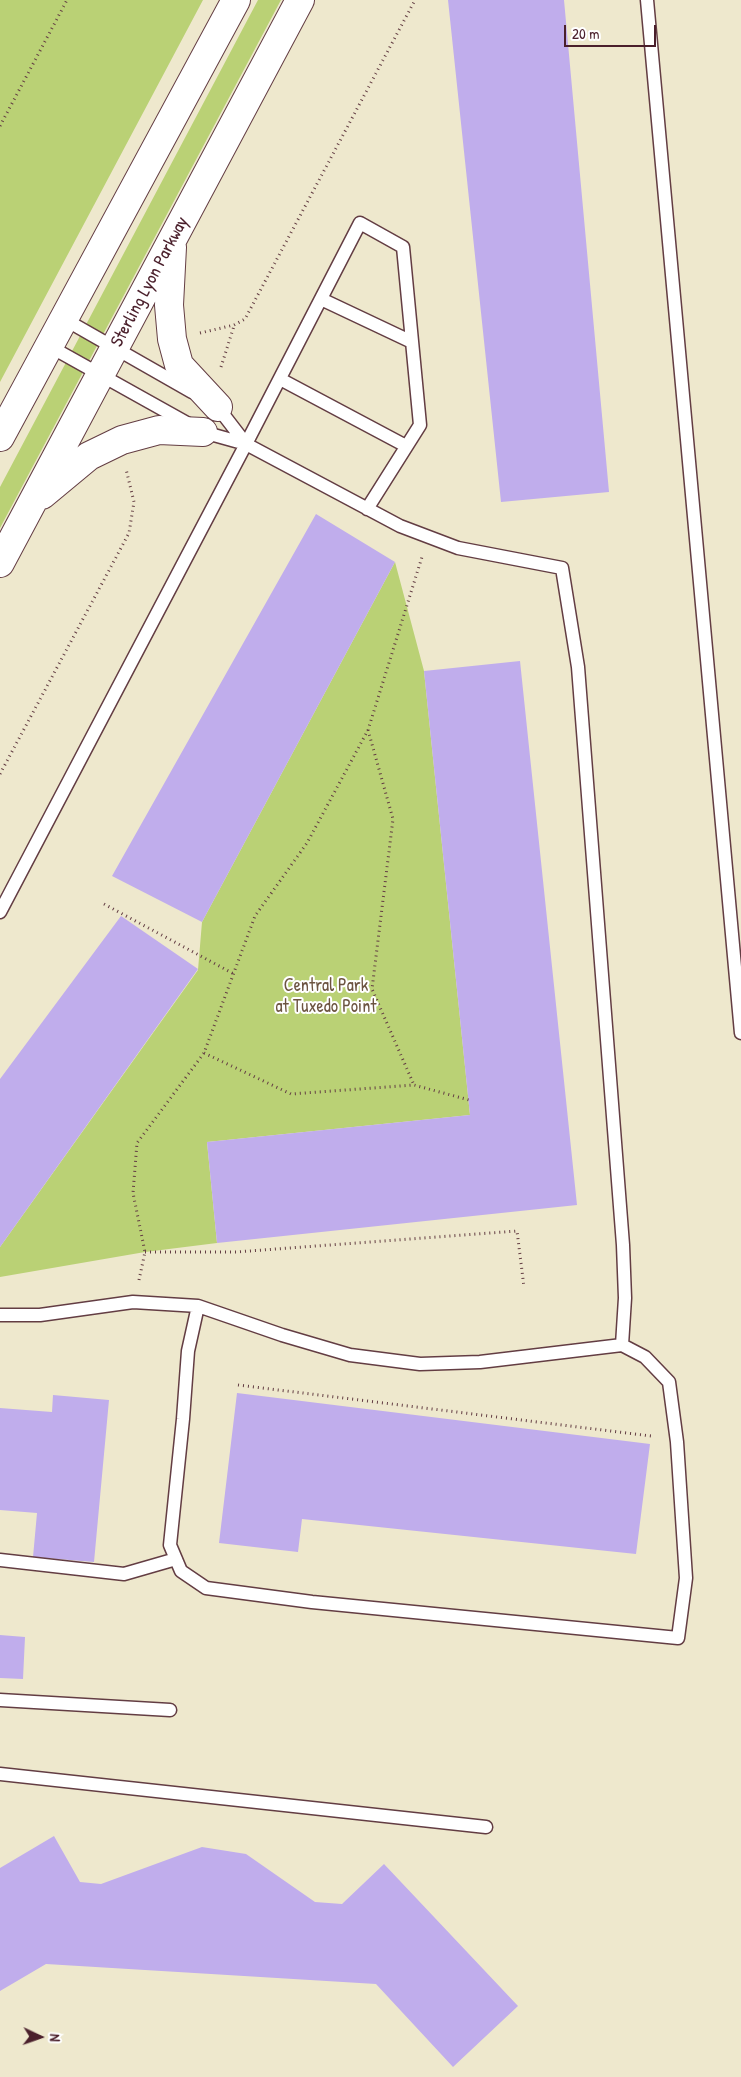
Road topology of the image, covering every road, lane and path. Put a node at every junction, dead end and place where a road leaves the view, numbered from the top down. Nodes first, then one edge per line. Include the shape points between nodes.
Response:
1 (67, 0) edge
2 (236, 0) edge
3 (300, 0) edge
4 (647, 0) edge
5 (0, 126) edge
6 (172, 240) junction
7 (321, 299) junction
8 (64, 319) junction
9 (234, 325) dead end
10 (412, 342) junction
11 (49, 346) junction
12 (114, 348) junction
13 (100, 375) junction
14 (280, 380) junction
15 (215, 403) junction
16 (204, 432) junction
17 (0, 437) edge
18 (246, 444) junction
19 (406, 446) junction
20 (31, 504) junction
21 (367, 509) junction
22 (428, 537) junction
23 (0, 564) edge
24 (368, 730) junction
25 (104, 904) dead end
26 (0, 912) edge
27 (234, 974) junction
28 (741, 1033) edge
29 (204, 1053) junction
30 (414, 1085) junction
31 (469, 1100) dead end
32 (145, 1252) junction
33 (524, 1287) dead end
34 (133, 1302) junction
35 (198, 1306) junction
36 (0, 1315) edge
37 (622, 1345) junction
38 (238, 1385) dead end
39 (651, 1436) dead end
40 (176, 1559) junction
41 (0, 1560) edge
42 (0, 1700) edge
43 (170, 1710) dead end
44 (0, 1774) edge
45 (486, 1827) dead end

1 - 5 path
2 - 8 main road
3 - 6 main road, Sterling Lyon Parkway
4 - 28 lane
6 - 12 main road, Sterling Lyon Parkway
6 - 15 main road via 169,305 172,339 179,365
7 - 10 lane
7 - 10 lane via 360,223 402,247
7 - 14 lane
8 - 11 main road
8 - 12 lane
9 - 15 path
10 - 19 lane via 420,425
11 - 13 lane
11 - 17 main road
12 - 13 main road, Sterling Lyon Parkway
12 - 15 lane
13 - 16 lane
13 - 20 main road, Sterling Lyon Parkway
14 - 18 lane
14 - 19 lane
15 - 18 lane
16 - 18 lane
16 - 20 main road via 159,430 122,440 89,456
18 - 21 lane
18 - 26 lane
19 - 21 lane
20 - 23 main road, Sterling Lyon Parkway
21 - 22 lane
22 - 24 path
22 - 37 lane via 458,548 562,568 578,667 622,1235 625,1298
24 - 27 path via 307,843 255,916
24 - 30 path via 392,819 372,989
25 - 27 path
27 - 29 path
29 - 30 path via 291,1094
29 - 32 path via 138,1143 133,1193
30 - 31 path
32 - 33 path via 236,1252 517,1231
32 - 34 path
34 - 35 lane
34 - 36 lane via 40,1315
35 - 37 lane via 350,1355 420,1364 480,1362
35 - 40 lane via 188,1351 170,1545
37 - 40 lane via 645,1357 669,1382 686,1578 678,1638 312,1602 206,1588 181,1571
38 - 39 path
40 - 41 lane via 124,1574
42 - 43 lane
44 - 45 lane

